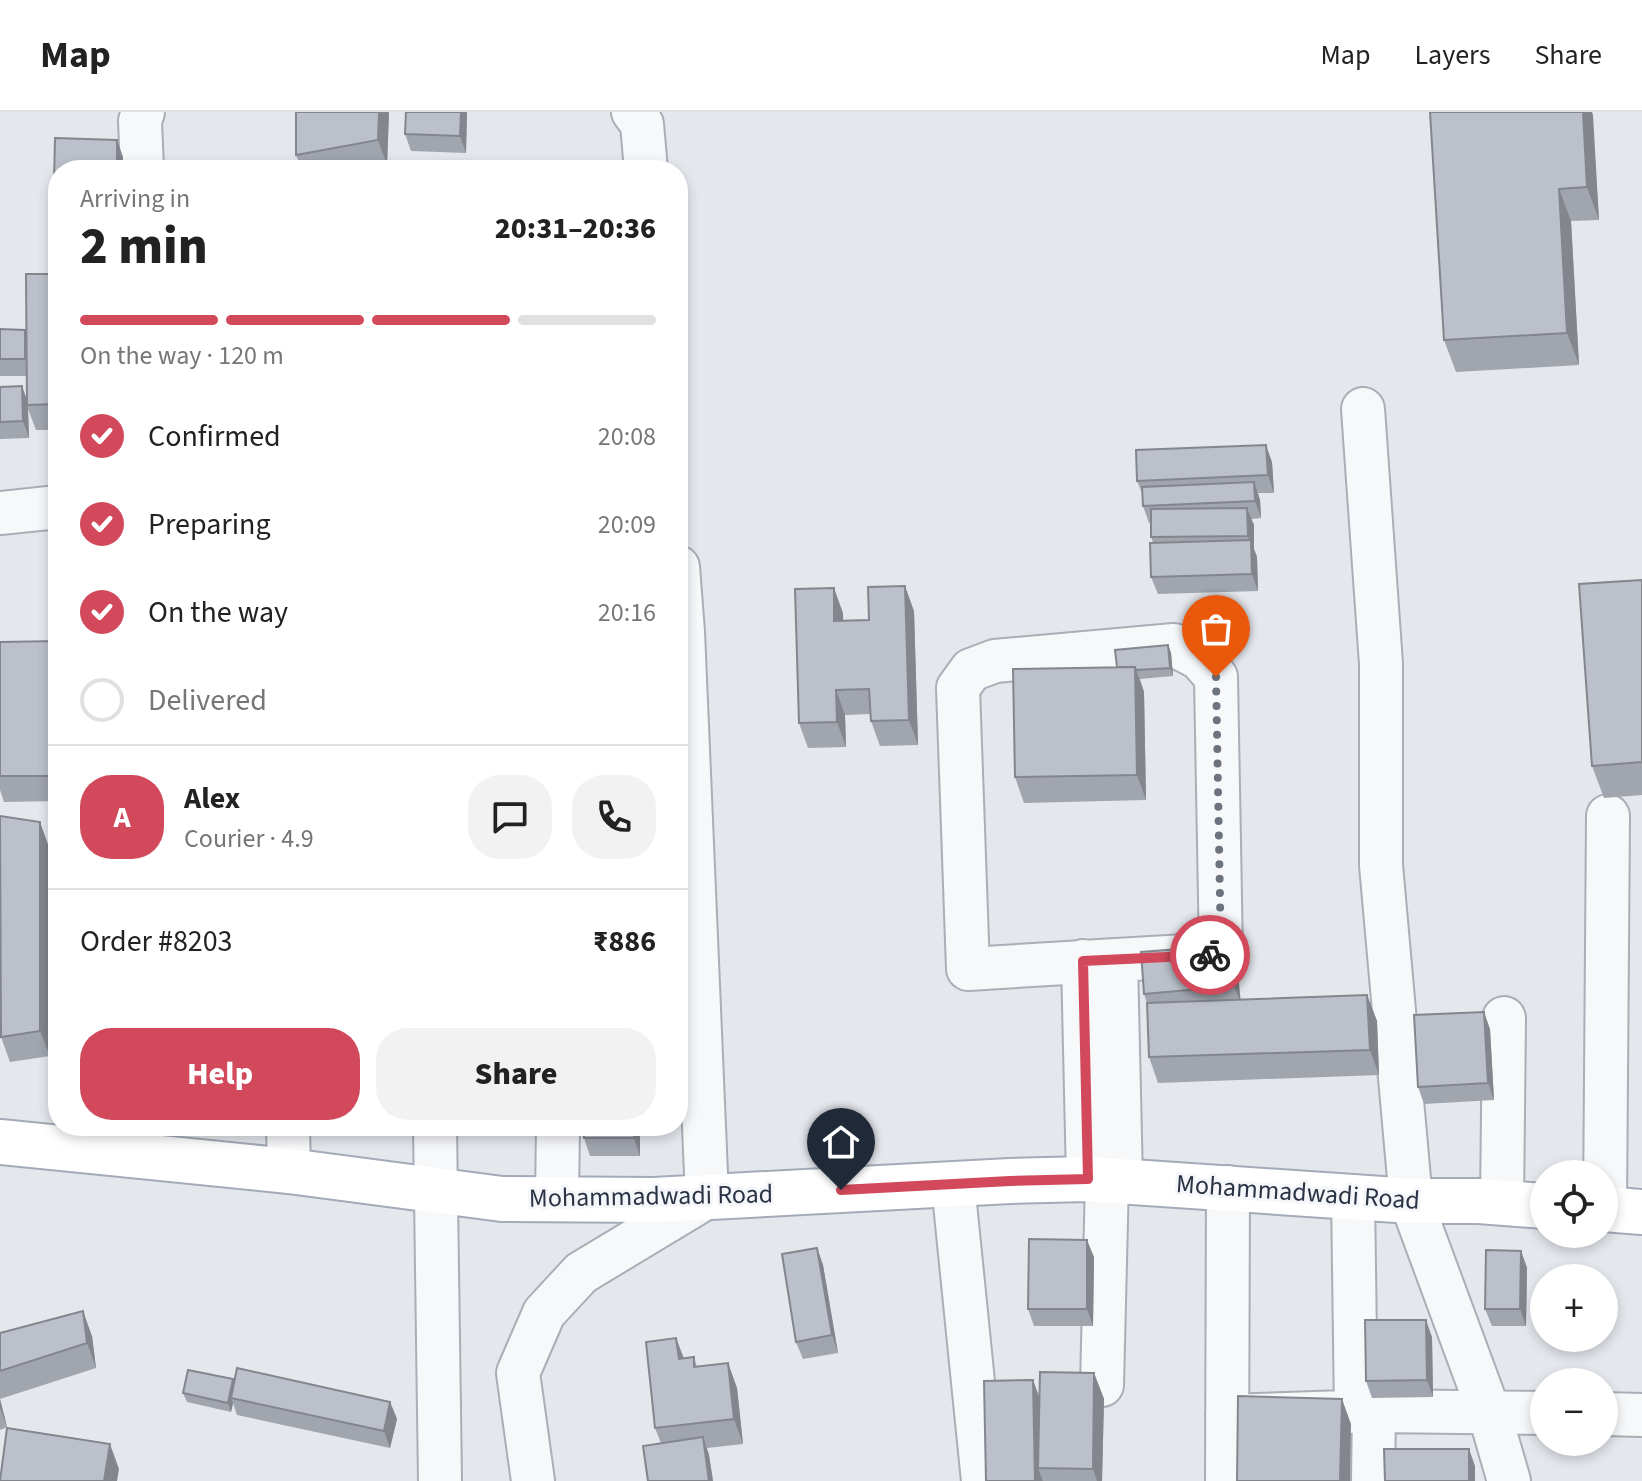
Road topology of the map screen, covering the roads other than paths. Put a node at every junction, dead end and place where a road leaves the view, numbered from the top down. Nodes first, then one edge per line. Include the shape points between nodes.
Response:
1 (143, 112) edge
2 (633, 112) edge
3 (142, 160) edge
4 (645, 160) edge
5 (1363, 409) dead end
6 (48, 508) edge
7 (0, 513) edge
8 (688, 750) edge
9 (1608, 816) dead end
10 (1100, 960) junction
11 (1504, 1018) dead end
12 (288, 1136) edge
13 (435, 1136) edge
14 (558, 1136) edge
15 (107, 1140) edge
16 (0, 1142) edge
17 (1616, 1160) edge
18 (289, 1171) junction
19 (1105, 1180) junction
20 (953, 1184) junction
21 (1228, 1187) junction
22 (435, 1190) junction
23 (1353, 1196) junction
24 (707, 1197) junction
25 (557, 1199) junction
26 (1411, 1201) junction
27 (1523, 1204) edge
28 (1102, 1385) dead end
29 (1365, 1411) junction
30 (1489, 1412) junction
31 (1530, 1413) edge
32 (1618, 1414) edge
33 (1642, 1415) edge
34 (1227, 1416) junction
35 (440, 1481) edge
36 (533, 1481) edge
37 (983, 1481) edge
38 (1227, 1481) edge
39 (1373, 1481) edge
40 (1509, 1481) edge

1 - 3 street
2 - 4 street via 642,124
5 - 26 street via 1381,664 1381,865
6 - 7 street
8 - 24 street
9 - 17 street
10 - 10 street via 1221,954 1216,677 1199,658 1174,645 995,661 971,670 958,688 968,969
10 - 19 street
11 - 27 street
12 - 18 street
13 - 22 street
14 - 25 street
15 - 16 main road, Mohammadwadi Road
15 - 18 main road, Mohammadwadi Road
18 - 22 main road, Mohammadwadi Road
19 - 20 main road, Mohammadwadi Road
19 - 21 main road, Mohammadwadi Road
19 - 28 street
20 - 24 main road, Mohammadwadi Road
20 - 37 street
21 - 23 main road, Mohammadwadi Road
21 - 34 street
22 - 25 main road, Mohammadwadi Road via 502,1199
22 - 35 street
23 - 26 main road, Mohammadwadi Road
23 - 29 street
24 - 25 main road, Mohammadwadi Road
24 - 36 street via 581,1273 544,1313 518,1373
26 - 27 main road, Mohammadwadi Road
26 - 30 street
29 - 30 street
29 - 34 street
29 - 39 street
30 - 31 street
30 - 40 street
32 - 33 street
34 - 38 street

